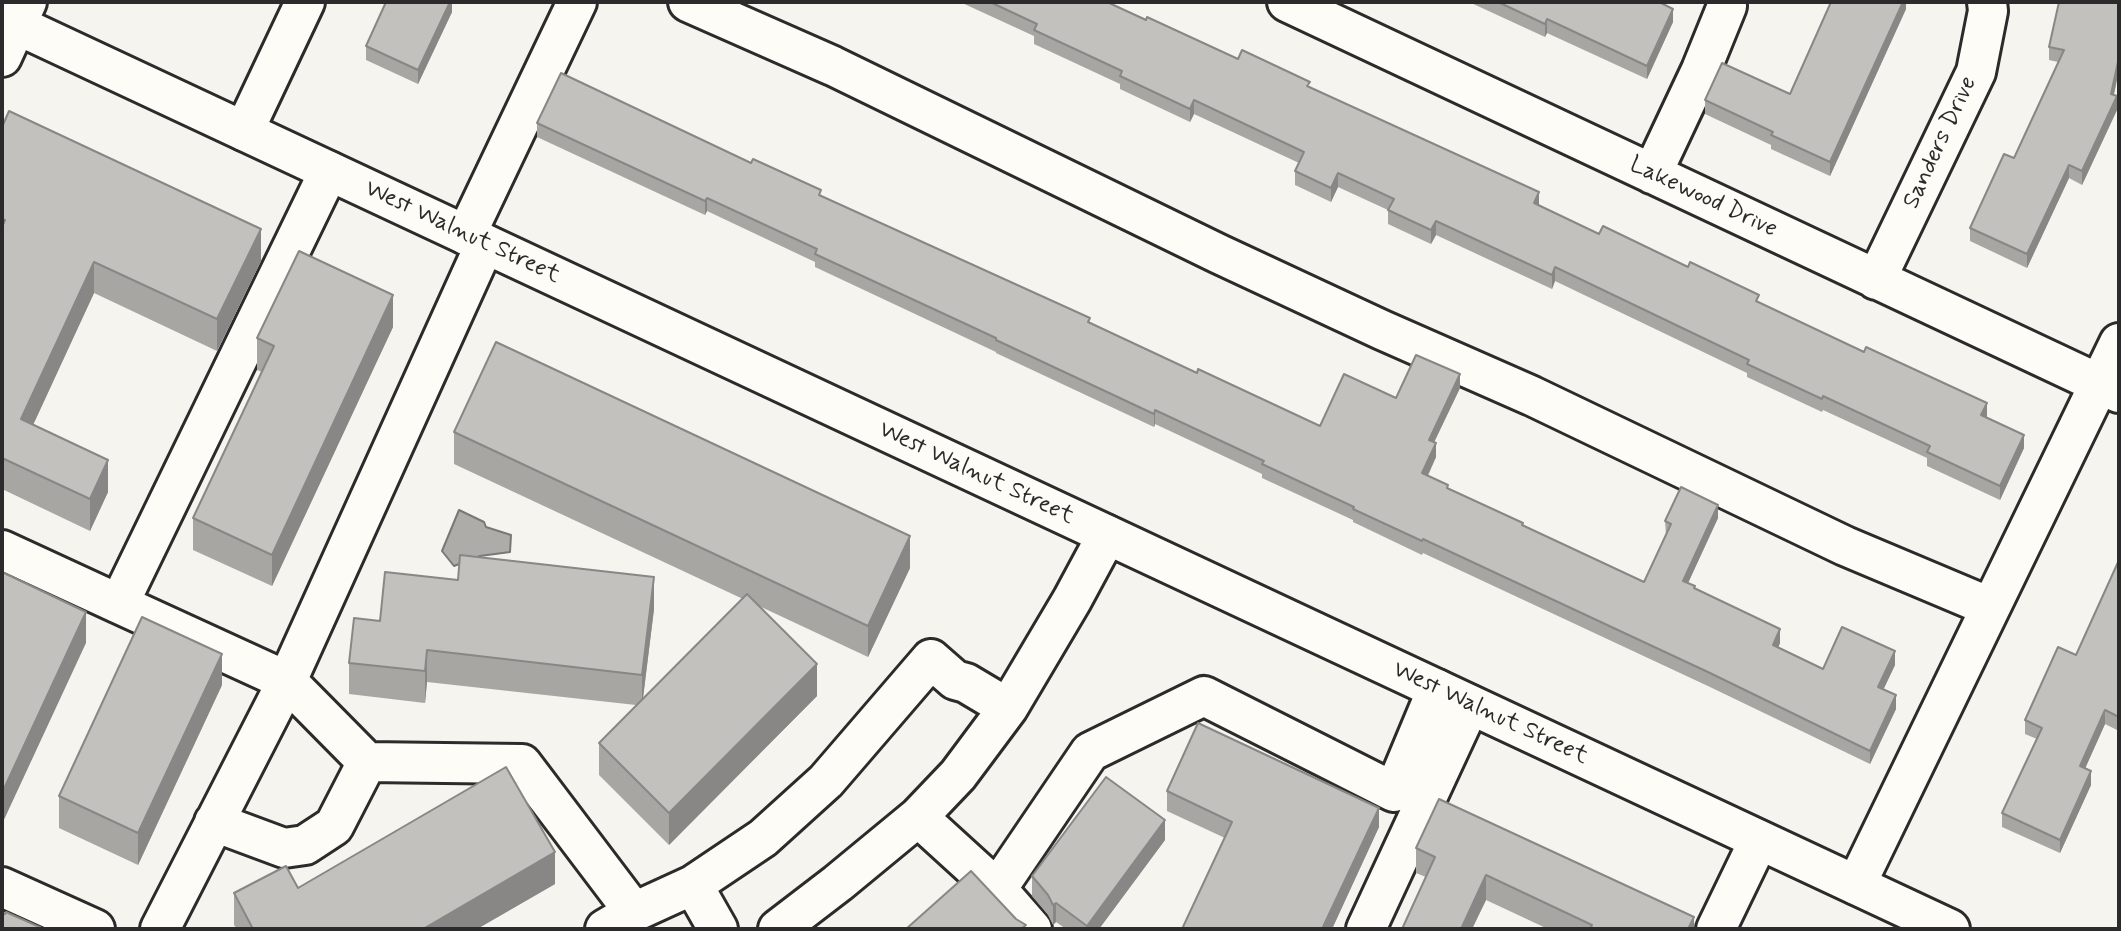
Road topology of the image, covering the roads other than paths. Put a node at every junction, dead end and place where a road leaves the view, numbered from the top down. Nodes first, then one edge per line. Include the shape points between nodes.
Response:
1 (305, 2) edge
2 (578, 2) edge
3 (688, 2) edge
4 (1287, 2) edge
5 (1727, 2) edge
6 (1987, 2) edge
7 (12, 25) edge
8 (244, 131) junction
9 (330, 171) junction
10 (1652, 174) junction
11 (476, 240) junction
12 (1876, 279) junction
13 (2119, 343) edge
14 (2110, 388) edge
15 (1107, 535) junction
16 (2, 550) edge
17 (119, 604) junction
18 (1990, 607) junction
19 (287, 681) junction
20 (1454, 697) junction
21 (1008, 708) junction
22 (367, 762) junction
23 (918, 817) junction
24 (214, 822) junction
25 (1759, 840) junction
26 (693, 885) junction
27 (1856, 885) junction
28 (2, 887) edge
29 (997, 889) junction
30 (620, 921) edge
31 (95, 929) edge
32 (160, 929) edge
33 (718, 929) edge
34 (778, 929) edge
35 (1032, 929) edge
36 (1366, 929) edge
37 (1716, 929) edge
38 (1950, 929) edge

1 - 8 main road
2 - 11 main road
3 - 18 main road via 833,66 1219,254 1532,396 1845,546
4 - 10 main road, Lakewood Drive
5 - 10 main road
6 - 12 main road, Sanders Drive via 1976,72
7 - 8 main road, West Walnut Street
8 - 9 main road, West Walnut Street
9 - 11 main road, West Walnut Street
9 - 17 main road
10 - 12 main road, Lakewood Drive
11 - 15 main road, West Walnut Street
11 - 19 main road
12 - 14 main road, Lakewood Drive
13 - 14 main road
14 - 18 main road
15 - 20 main road, West Walnut Street
15 - 21 main road
16 - 17 main road
17 - 19 main road
18 - 27 main road
19 - 22 main road
19 - 24 main road
20 - 25 main road, West Walnut Street
20 - 29 main road via 1394,792 1204,696 1090,752
20 - 36 main road
21 - 23 main road via 958,775
21 - 26 main road via 955,680 931,659 826,780 763,838
22 - 24 main road via 334,826 305,845 284,848
22 - 30 main road via 522,764
23 - 29 main road
23 - 34 main road
24 - 32 main road
25 - 27 main road, West Walnut Street
25 - 37 main road
26 - 30 main road
26 - 33 main road
27 - 38 main road, West Walnut Street
28 - 31 main road
29 - 35 main road

